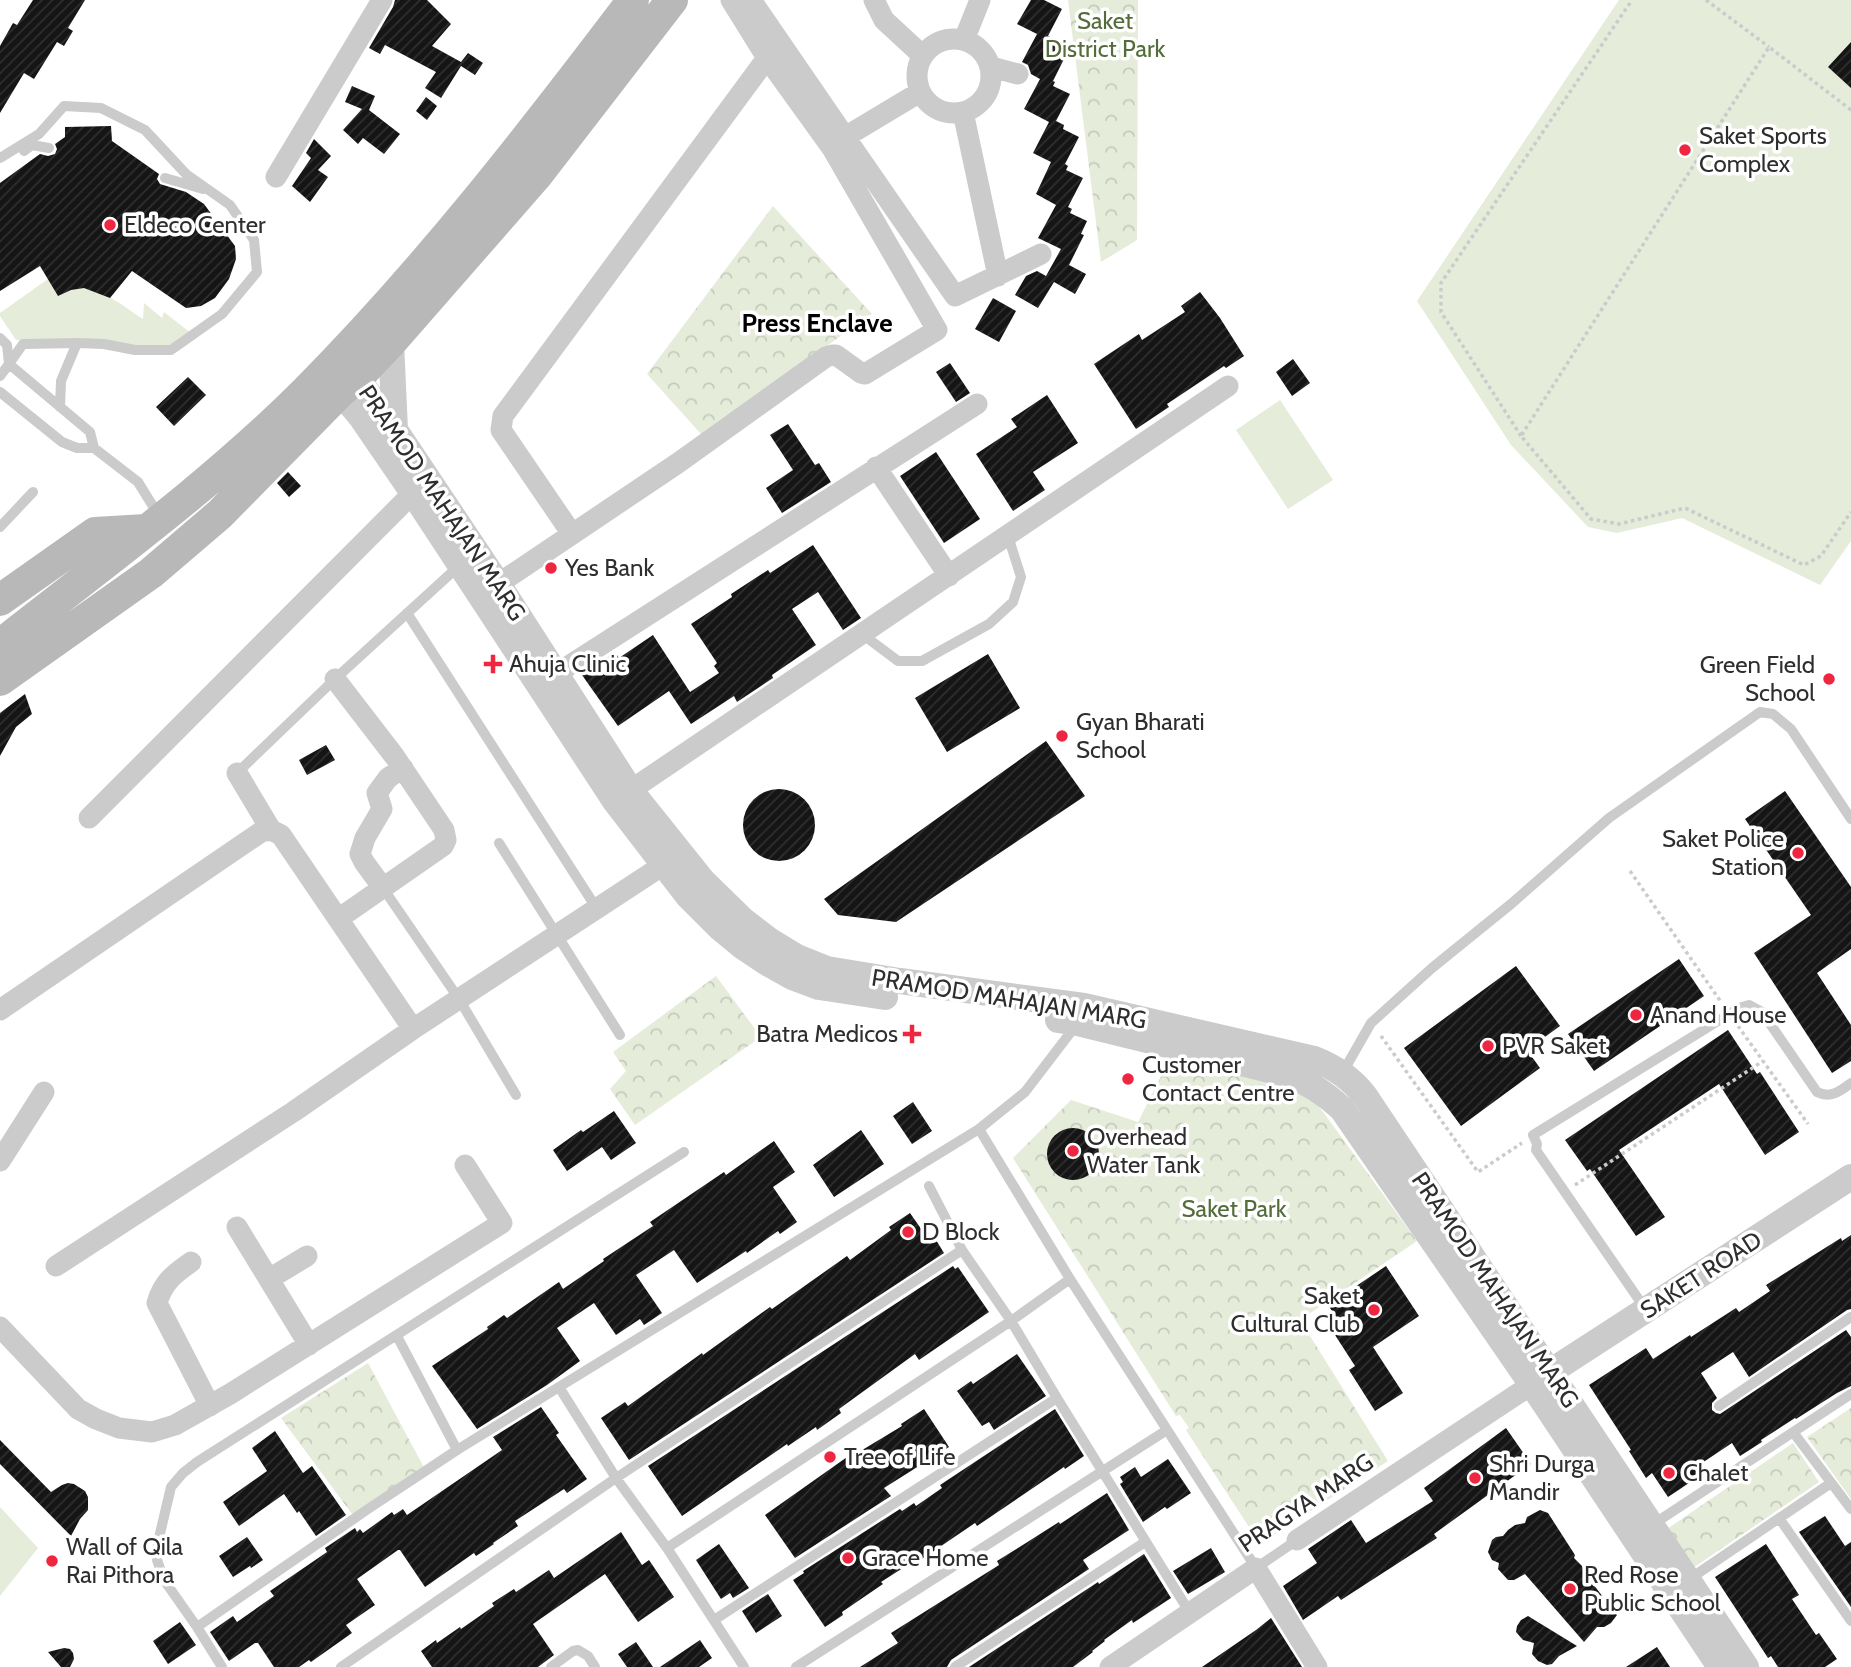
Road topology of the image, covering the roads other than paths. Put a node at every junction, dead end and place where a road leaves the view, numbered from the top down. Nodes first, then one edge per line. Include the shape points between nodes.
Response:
1 (382, 0) edge
2 (633, 0) edge
3 (672, 0) edge
4 (731, 0) edge
5 (751, 0) edge
6 (874, 0) edge
7 (980, 0) edge
8 (964, 40) junction
9 (923, 56) junction
10 (767, 58) junction
11 (991, 67) junction
12 (1018, 74) dead end
13 (920, 92) junction
14 (963, 112) junction
15 (845, 137) junction
16 (49, 148) dead end
17 (0, 161) edge
18 (276, 177) dead end
19 (165, 178) dead end
20 (210, 191) junction
21 (1041, 254) dead end
22 (998, 276) junction
23 (0, 338) edge
24 (391, 342) junction
25 (77, 343) junction
26 (9, 364) junction
27 (339, 375) junction
28 (0, 376) edge
29 (1228, 386) dead end
30 (0, 392) edge
31 (977, 404) dead end
32 (60, 407) junction
33 (395, 430) junction
34 (93, 448) junction
35 (876, 467) junction
36 (33, 492) dead end
37 (413, 493) junction
38 (154, 524) junction
39 (0, 527) edge
40 (572, 534) junction
41 (1008, 536) junction
42 (460, 565) junction
43 (949, 576) junction
44 (498, 584) junction
45 (0, 600) edge
46 (407, 613) junction
47 (862, 634) junction
48 (0, 645) edge
49 (556, 674) junction
50 (335, 679) junction
51 (0, 680) edge
52 (403, 768) junction
53 (237, 773) joint
54 (623, 796) junction
55 (89, 818) dead end
56 (1851, 819) edge
57 (271, 830) junction
58 (499, 843) dead end
59 (673, 859) junction
60 (383, 888) junction
61 (597, 909) junction
62 (338, 919) junction
63 (557, 936) junction
64 (459, 999) junction
65 (0, 1010) edge
66 (1081, 1014) junction
67 (413, 1029) junction
68 (620, 1035) dead end
69 (1342, 1073) junction
70 (1851, 1083) edge
71 (44, 1092) dead end
72 (516, 1095) dead end
73 (979, 1129) junction
74 (684, 1153) dead end
75 (0, 1161) edge
76 (465, 1164) dead end
77 (1851, 1177) edge
78 (929, 1186) dead end
79 (237, 1227) dead end
80 (962, 1250) junction
81 (307, 1256) dead end
82 (191, 1262) dead end
83 (57, 1266) dead end
84 (269, 1279) junction
85 (1070, 1279) junction
86 (1646, 1310) junction
87 (1851, 1317) edge
88 (1011, 1321) junction
89 (0, 1327) edge
90 (397, 1336) junction
91 (309, 1345) junction
92 (1541, 1378) junction
93 (559, 1387) junction
94 (1851, 1394) edge
95 (1056, 1398) junction
96 (210, 1406) junction
97 (1719, 1406) dead end
98 (1167, 1430) junction
99 (1793, 1432) junction
100 (457, 1450) junction
101 (1102, 1471) junction
102 (616, 1478) junction
103 (1831, 1483) junction
104 (1851, 1509) edge
105 (1779, 1518) junction
106 (1642, 1531) junction
107 (1297, 1540) joint
108 (1145, 1542) junction
109 (667, 1548) junction
110 (1256, 1568) junction
111 (1688, 1580) junction
112 (1190, 1613) junction
113 (714, 1620) junction
114 (1851, 1621) edge
115 (197, 1627) junction
116 (222, 1667) edge
117 (341, 1667) edge
118 (551, 1667) edge
119 (595, 1667) edge
120 (744, 1667) edge
121 (796, 1667) edge
122 (954, 1667) edge
123 (1110, 1667) edge
124 (1317, 1667) edge
125 (1720, 1667) edge
126 (1746, 1667) edge

1 - 18 street
2 - 27 main road
3 - 24 main road via 537,175
4 - 10 street
5 - 15 street
6 - 9 street via 884,20
7 - 8 street
8 - 9 street via 942,41
8 - 11 street via 977,46
9 - 13 street via 918,67
10 - 40 street via 503,416 502,430
10 - 40 street via 832,148 937,330 865,374 836,355 826,357
11 - 12 street
11 - 14 street via 989,91 982,102
13 - 14 street via 937,109
13 - 15 street
14 - 22 street
15 - 22 street via 955,296
16 - 17 lane via 32,145
17 - 20 lane via 39,134 64,106 101,108 145,130 186,174
19 - 20 lane
20 - 25 lane via 230,205 254,240 257,272 222,314 171,350 135,351
21 - 22 street
23 - 26 lane via 7,345
24 - 27 main road
24 - 33 street
25 - 26 lane via 23,344
25 - 32 lane via 61,381
26 - 28 lane
26 - 32 lane
27 - 33 street, PRAMOD MAHAJAN MARG
27 - 37 street, PRAMOD MAHAJAN MARG via 361,417
27 - 38 main road via 305,392
27 - 51 main road via 220,514 151,573
29 - 41 street
30 - 34 lane via 62,442
31 - 35 street
32 - 34 lane via 90,432
33 - 44 street, PRAMOD MAHAJAN MARG
34 - 38 lane via 138,482
35 - 43 street
35 - 49 street
36 - 39 lane
37 - 42 street, PRAMOD MAHAJAN MARG
37 - 55 street
38 - 45 main road via 95,533
38 - 48 main road
40 - 44 street
41 - 43 street
41 - 47 lane via 1021,577 1013,602 989,624 922,661 898,662
42 - 46 lane
42 - 54 street, PRAMOD MAHAJAN MARG
43 - 47 street
44 - 49 street, PRAMOD MAHAJAN MARG
46 - 50 lane
46 - 61 lane
47 - 54 street
49 - 54 street, PRAMOD MAHAJAN MARG
50 - 52 street
50 - 53 lane
52 - 60 street via 377,793 382,809 360,854
52 - 60 street via 446,840
53 - 57 street
54 - 59 street, PRAMOD MAHAJAN MARG via 650,849
56 - 69 lane via 1791,729 1773,714 1759,712 1609,818 1432,968 1371,1023
57 - 62 street via 281,835
57 - 65 street via 250,839
58 - 63 lane
59 - 61 street
59 - 66 street, PRAMOD MAHAJAN MARG via 720,928 775,968 819,987
60 - 62 street
60 - 64 lane
61 - 63 street
62 - 67 street
63 - 64 street
63 - 68 lane
64 - 67 street
64 - 72 lane
66 - 69 street, PRAMOD MAHAJAN MARG via 1304,1056
66 - 73 lane via 1024,1092
66 - 92 street, PRAMOD MAHAJAN MARG via 1286,1074 1330,1098
67 - 83 street
69 - 92 street, PRAMOD MAHAJAN MARG via 1365,1096
70 - 86 lane via 1834,1095 1817,1092 1762,1012 1749,1005 1533,1135 1536,1150
71 - 75 street
73 - 85 lane
73 - 93 lane
74 - 90 lane
76 - 91 street via 502,1223
77 - 86 street, SAKET ROAD
78 - 80 lane
79 - 84 street
80 - 88 lane
80 - 102 lane
81 - 84 street
82 - 96 street via 172,1275 157,1303
84 - 91 street
85 - 88 lane
85 - 98 lane
86 - 92 street, SAKET ROAD
87 - 97 lane
88 - 95 lane
88 - 109 lane
89 - 96 street via 78,1409 119,1428 152,1432
90 - 100 lane
90 - 115 lane via 197,1462 171,1487 157,1560 164,1580
91 - 96 street
92 - 106 street, PRAMOD MAHAJAN MARG
92 - 107 street, PRAGYA MARG
93 - 100 lane
93 - 102 lane
94 - 99 lane
95 - 101 lane
95 - 113 lane
98 - 101 lane
98 - 110 lane
99 - 103 lane
99 - 106 lane
100 - 115 lane
101 - 108 lane
101 - 121 lane
102 - 109 lane
102 - 117 lane
103 - 104 lane
103 - 105 lane
105 - 111 lane
105 - 114 lane
106 - 111 street, PRAMOD MAHAJAN MARG
106 - 125 street, PRAMOD MAHAJAN MARG
107 - 110 lane, PRAGYA MARG
108 - 112 lane
108 - 122 lane
109 - 113 lane
110 - 112 street, PRAGYA MARG
110 - 124 street
111 - 126 street, PRAMOD MAHAJAN MARG
112 - 123 street, PRAGYA MARG
113 - 120 lane
115 - 116 lane
118 - 119 lane via 578,1650

